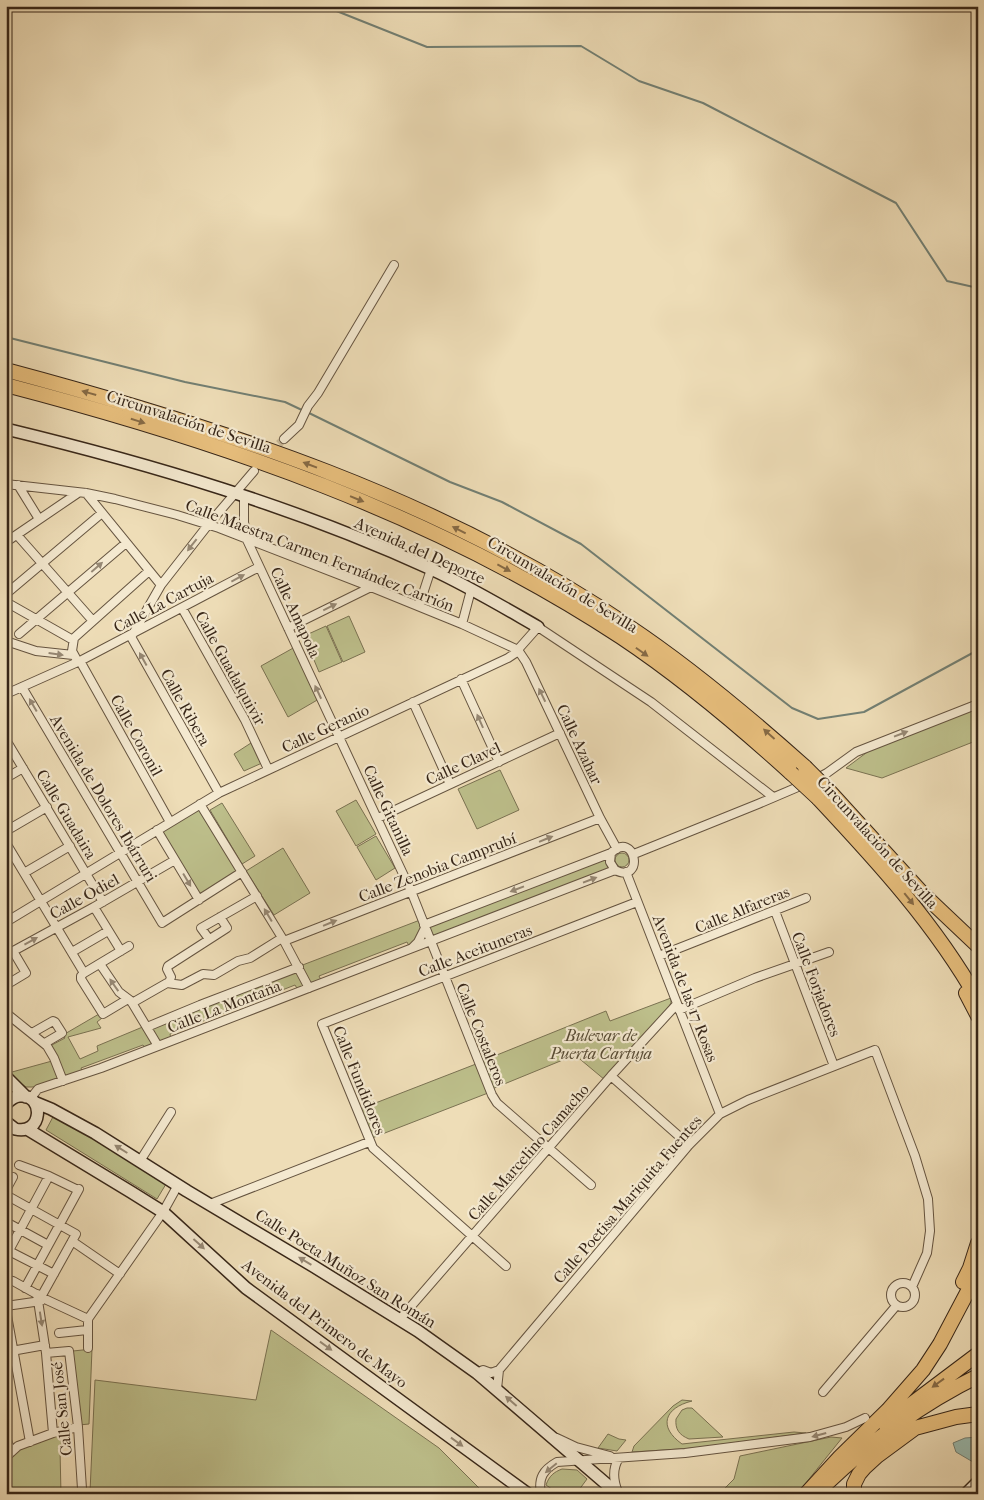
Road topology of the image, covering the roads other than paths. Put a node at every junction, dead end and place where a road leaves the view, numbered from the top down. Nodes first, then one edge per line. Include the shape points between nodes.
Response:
1 (394, 265) dead end
2 (6, 370) edge
3 (6, 385) edge
4 (6, 429) edge
5 (284, 439) tunnel mouth
6 (254, 471) dead end
7 (6, 484) edge
8 (18, 485) junction
9 (82, 493) junction
10 (239, 495) junction
11 (102, 513) junction
12 (39, 519) junction
13 (208, 525) junction
14 (17, 535) junction
15 (248, 540) junction
16 (6, 542) edge
17 (126, 543) junction
18 (42, 564) junction
19 (259, 567) junction
20 (431, 570) junction
21 (149, 571) junction
22 (161, 585) junction
23 (371, 587) junction
24 (471, 590) junction
25 (68, 592) junction
26 (6, 594) edge
27 (6, 602) edge
28 (419, 606) junction
29 (182, 608) junction
30 (142, 618) junction
31 (36, 619) junction
32 (93, 621) junction
33 (462, 624) junction
34 (149, 626) junction
35 (538, 626) junction
36 (288, 628) junction
37 (19, 634) dead end
38 (132, 634) junction
39 (73, 640) junction
40 (6, 641) edge
41 (518, 650) junction
42 (73, 655) junction
43 (79, 662) junction
44 (461, 680) junction
45 (22, 687) junction
46 (6, 694) edge
47 (413, 702) junction
48 (978, 704) edge
49 (560, 733) junction
50 (339, 736) junction
51 (6, 740) edge
52 (499, 762) junction
53 (23, 768) junction
54 (268, 769) junction
55 (6, 778) edge
56 (450, 784) junction
57 (219, 793) junction
58 (773, 797) junction
59 (200, 804) junction
60 (47, 807) junction
61 (378, 818) junction
62 (600, 818) junction
63 (170, 822) junction
64 (157, 830) junction
65 (6, 831) edge
66 (6, 843) edge
67 (70, 846) junction
68 (614, 851) junction
69 (120, 853) junction
70 (634, 854) junction
71 (175, 860) junction
72 (615, 870) junction
73 (242, 872) junction
74 (626, 872) junction
75 (24, 873) junction
76 (86, 873) junction
77 (138, 882) junction
78 (411, 892) junction
79 (922, 893) junction
80 (257, 896) junction
81 (806, 898) dead end
82 (199, 900) junction
83 (40, 901) junction
84 (103, 902) junction
85 (637, 902) junction
86 (94, 907) junction
87 (775, 912) junction
88 (220, 917) junction
89 (6, 922) edge
90 (425, 926) junction
91 (56, 927) junction
92 (934, 930) junction
93 (108, 931) junction
94 (209, 940) junction
95 (283, 940) junction
96 (431, 942) junction
97 (974, 942) edge
98 (129, 946) dead end
99 (410, 950) junction
100 (121, 951) junction
101 (72, 952) junction
102 (829, 952) dead end
103 (9, 953) edge
104 (978, 953) edge
105 (659, 956) junction
106 (100, 964) junction
107 (795, 964) junction
108 (299, 967) junction
109 (84, 973) junction
110 (444, 977) junction
111 (169, 983) junction
112 (6, 985) edge
113 (309, 988) junction
114 (978, 1000) edge
115 (130, 1001) junction
116 (678, 1007) junction
117 (6, 1013) edge
118 (978, 1016) edge
119 (322, 1024) joint
120 (147, 1027) junction
121 (32, 1034) junction
122 (45, 1043) junction
123 (158, 1046) junction
124 (834, 1066) junction
125 (611, 1076) junction
126 (8, 1079) edge
127 (63, 1082) junction
128 (30, 1099) junction
129 (8, 1101) edge
130 (171, 1112) dead end
131 (720, 1114) junction
132 (8, 1125) edge
133 (27, 1129) junction
134 (369, 1142) junction
135 (689, 1146) junction
136 (549, 1148) junction
137 (140, 1162) junction
138 (19, 1165) dead end
139 (49, 1176) junction
140 (13, 1177) dead end
141 (178, 1185) junction
142 (591, 1185) dead end
143 (6, 1190) edge
144 (6, 1195) edge
145 (210, 1204) junction
146 (31, 1209) junction
147 (162, 1212) junction
148 (6, 1222) edge
149 (59, 1225) junction
150 (20, 1229) junction
151 (473, 1236) junction
152 (74, 1237) junction
153 (978, 1243) edge
154 (48, 1245) junction
155 (8, 1253) edge
156 (37, 1265) junction
157 (506, 1266) dead end
158 (978, 1272) edge
159 (54, 1274) junction
160 (120, 1274) junction
161 (6, 1279) edge
162 (978, 1281) edge
163 (912, 1287) junction
164 (25, 1288) junction
165 (41, 1298) junction
166 (896, 1306) junction
167 (6, 1308) edge
168 (955, 1317) junction
169 (88, 1319) junction
170 (400, 1319) junction
171 (87, 1330) junction
172 (59, 1334) dead end
173 (88, 1348) dead end
174 (45, 1349) junction
175 (10, 1352) edge
176 (978, 1354) edge
177 (500, 1370) junction
178 (923, 1370) junction
179 (477, 1373) junction
180 (978, 1376) edge
181 (497, 1389) junction
182 (900, 1389) junction
183 (823, 1392) dead end
184 (978, 1414) edge
185 (865, 1418) joint
186 (978, 1421) edge
187 (78, 1427) junction
188 (915, 1428) junction
189 (53, 1433) junction
190 (547, 1434) junction
191 (6, 1437) edge
192 (30, 1442) junction
193 (890, 1448) junction
194 (9, 1454) edge
195 (616, 1458) junction
196 (579, 1461) junction
197 (978, 1482) edge
198 (82, 1489) dead end
199 (528, 1494) edge
200 (541, 1494) edge
201 (618, 1494) edge
202 (806, 1494) edge
203 (818, 1494) edge
204 (824, 1494) edge
205 (854, 1494) edge
206 (966, 1494) edge

1 - 5 street via 299,424
79 -> 2 highway, Circunvalación de Sevilla, bridge via 830,792 762,728 675,658 546,575 448,524 329,472 162,414
3 -> 92 highway, Circunvalación de Sevilla, bridge via 179,434 371,504 426,528 541,588 622,638 727,716 818,798
4 - 10 main road, Avenida del Deporte via 162,470
6 - 10 street
7 - 8 street, Calle Maestra Carmen Fernández Carrión
8 - 9 street, Calle Maestra Carmen Fernández Carrión
8 - 12 street
9 - 11 street
9 - 12 street
9 - 13 street, Calle Maestra Carmen Fernández Carrión
10 - 13 street
10 - 15 street, Calle Amapola
10 - 20 main road, Avenida del Deporte via 347,534
11 - 17 street
11 - 18 street
12 - 14 street
13 - 15 street, Calle Maestra Carmen Fernández Carrión
13 -> 22 street
14 - 16 street
14 - 18 street
15 - 19 street, Calle Amapola
15 - 23 street, Calle Maestra Carmen Fernández Carrión
17 - 21 street
25 -> 17 street
18 - 25 street
18 - 26 street
29 -> 19 street, Calle La Cartuja
19 - 36 street, Calle Amapola
20 - 24 main road, Avenida del Deporte
20 - 28 street
21 - 22 street
21 - 32 street
22 - 30 street
23 - 28 street, Calle Maestra Carmen Fernández Carrión
36 -> 23 street
24 - 33 street
24 - 35 main road, Avenida del Deporte
25 - 31 street
25 - 32 street
27 - 31 street
28 - 33 street, Calle Maestra Carmen Fernández Carrión
29 - 34 street, Calle La Cartuja
29 - 54 street, Calle Guadalquivir via 245,720
30 - 34 street
30 - 38 street
31 - 37 street
31 - 39 street
32 - 39 street
33 - 41 street, Calle Maestra Carmen Fernández Carrión
34 - 38 street, Calle La Cartuja
35 - 41 street, Calle Geranio
35 - 58 street, Avenida del Deporte via 651,702
50 -> 36 street, Calle Amapola
38 - 43 street, Calle La Cartuja
57 -> 38 street, Calle Ribera
39 - 42 street
40 -> 42 street via 36,651
41 - 44 street, Calle Geranio
49 -> 41 street, Calle Azahar
42 - 43 street, Calle Coronil
43 - 45 street, Calle La Cartuja
43 - 63 street, Calle Coronil
44 - 47 street, Calle Geranio
52 -> 44 street
45 - 46 street, Calle La Cartuja
69 -> 45 street, Avenida de Dolores Ibárruri
47 - 50 street, Calle Geranio
47 - 56 street
58 -> 48 street via 827,773 856,752
49 - 52 street, Calle Clavel
49 - 62 street, Calle Azahar
50 - 54 street, Calle Geranio
50 - 61 street, Calle Gitanilla
51 - 53 street, Calle Guadaira
52 - 56 street, Calle Clavel
53 - 55 street
53 - 60 street, Calle Guadaira
54 - 57 street, Calle Geranio
56 - 61 street, Calle Clavel
57 - 59 street, Calle Geranio
58 - 70 street
59 - 63 street, Calle Geranio
59 - 73 street
60 - 65 street
60 - 67 street, Calle Guadaira
61 - 78 street, Calle Gitanilla
62 - 68 street, Calle Azahar
78 -> 62 street, Calle Zenobia Camprubí
63 - 64 street, Calle Geranio
64 - 69 street, Calle Geranio
64 - 71 street
66 - 75 street
67 - 75 street
67 - 76 street, Calle Guadaira
68 - 70 street via 624,848
68 - 72 street via 610,862
68 -> 90 street
69 - 76 street, Calle Geranio
69 - 77 street, Avenida de Dolores Ibárruri
70 - 74 street via 635,863
71 - 77 street, Calle Odiel
71 -> 82 street
72 - 74 street
96 -> 72 street, Calle La Montaña
73 - 80 street
73 - 82 street
74 - 85 street, Avenida de las 17 Rosas
75 - 83 street
76 - 83 street, Calle Geranio
76 - 84 street, Calle Guadaira
77 - 82 street, Avenida de Dolores Ibárruri via 162,923
77 - 84 street, Calle Odiel
78 - 90 street, Calle Gitanilla
95 -> 78 street, Calle Zenobia Camprubí
79 - 97 highway, Circunvalación de Sevilla
79 - 104 highway via 945,923
80 - 88 street
95 -> 80 street
81 - 87 street, Calle Alfareras
83 - 89 street, Calle Geranio
83 - 91 street
84 - 86 street, Calle Odiel
85 - 105 street, Avenida de las 17 Rosas
85 - 110 street, Calle Aceituneras
86 - 91 street, Calle Odiel
86 - 93 street
87 - 105 street, Calle Alfareras
87 - 107 street, Calle Forjadores
88 - 94 street via 227,928
88 - 94 street via 201,928
90 - 96 street, Calle Costaleros
90 - 99 street via 418,942
91 - 101 street
103 -> 91 street, Calle Odiel
92 - 114 highway, Circunvalación de Sevilla
92 - 118 highway
93 - 100 street
93 - 101 street
94 - 111 street via 168,966
95 - 108 street
95 - 111 street, Calle Zenobia Camprubí via 214,975 203,974 182,985
96 - 99 street, Calle La Montaña
96 - 110 street, Calle Costaleros
98 - 100 street
99 - 113 street, Calle La Montaña
100 - 106 street
101 - 109 street
102 - 107 street, Calle Marcelino Camacho
103 - 112 street via 26,973
105 - 116 street, Avenida de las 17 Rosas
106 - 109 street
115 -> 106 street via 119,992
107 - 116 street, Calle Marcelino Camacho
107 - 124 street, Calle Forjadores
108 - 113 street
108 - 120 street, Calle La Montaña
109 - 115 street, Calle Zenobia Camprubí via 82,980 103,1014
110 - 119 street, Calle Aceituneras
110 - 136 street, Calle Costaleros via 493,1097
111 - 115 street, Calle Zenobia Camprubí
113 - 123 street, Calle La Montaña
115 - 120 street
116 - 125 street, Calle Marcelino Camacho
116 - 131 street, Avenida de las 17 Rosas
117 - 121 street
119 - 134 street, Calle Fundidores
120 - 123 street
121 - 122 street
121 - 122 street via 55,1022 62,1033
122 - 127 street
123 - 127 street, Calle La Montaña
124 - 131 street, Calle Poetisa Mariquita Fuentes
124 - 163 street, Calle Poetisa Mariquita Fuentes via 875,1050 915,1156 928,1199 930,1231 927,1253
125 - 135 street
125 - 136 street, Calle Marcelino Camacho
126 - 128 main road
126 - 129 main road
127 - 128 street, Calle La Montaña via 38,1089
128 - 129 main road via 17,1096
128 - 133 main road via 37,1106 37,1117
137 -> 128 main road, Calle Poeta Muñoz San Román
130 - 137 street
131 - 135 street, Calle Poetisa Mariquita Fuentes
132 - 133 main road via 19,1130
133 - 147 main road, Avenida del Primero de Mayo
134 - 145 street
134 - 151 street, Calle Fundidores via 377,1153
135 - 177 street, Calle Poetisa Mariquita Fuentes
136 - 142 street, Calle Costaleros
136 - 151 street, Calle Marcelino Camacho
137 - 141 main road, Calle Poeta Muñoz San Román
138 - 139 street
139 - 146 street
139 - 149 street via 78,1190
140 - 143 street
141 - 145 main road, Calle Poeta Muñoz San Román
141 - 147 street
144 - 146 street
170 -> 145 main road, Calle Poeta Muñoz San Román
146 - 149 street
146 - 150 street
147 - 160 street
147 -> 199 main road, Avenida del Primero de Mayo via 246,1288
148 - 150 street
149 - 152 street
149 - 154 street
150 - 154 street
150 - 155 street
151 - 157 street, Calle Fundidores
151 - 170 street, Calle Marcelino Camacho
152 - 159 street
152 - 160 street
153 - 182 highway via 947,1320
154 - 156 street
155 - 156 street
156 - 159 street
156 - 164 street
158 - 168 highway
159 - 165 street
160 - 169 street
161 - 164 street
162 - 178 highway via 944,1344
163 - 166 street via 914,1302 904,1308
163 - 166 street via 902,1283 893,1289 891,1296
164 - 165 street
165 - 167 street
165 - 169 street
165 -> 174 street
166 - 183 street
167 - 175 street
168 - 178 highway
168 - 182 highway via 930,1354
169 - 171 street
170 - 179 main road, Calle Poeta Muñoz San Román
171 - 172 street
171 - 173 street
174 - 175 street
174 - 187 street, Calle San José via 69,1351
174 - 189 street
175 - 192 street
176 -> 202 highway via 898,1413
177 - 179 street
177 - 181 street
178 - 202 highway
179 - 181 main road, Calle Poeta Muñoz San Román
180 - 203 highway via 886,1433 851,1461
190 -> 181 main road, Calle Poeta Muñoz San Román
182 - 185 highway
184 - 188 highway
185 -> 195 street via 810,1437
186 - 193 highway via 932,1430
187 - 189 street
187 - 198 street, Calle San José
188 - 193 highway
188 - 204 highway via 854,1465
189 - 192 street
190 - 195 street via 576,1447
190 - 196 main road, Calle Poeta Muñoz San Román
191 - 194 street
192 - 194 street via 16,1447
193 - 205 highway via 859,1474
195 - 196 street
195 - 201 street via 614,1474
196 -> 200 street via 557,1462 551,1466 541,1478
196 - 201 main road, Calle Poeta Muñoz San Román
197 - 206 main road

